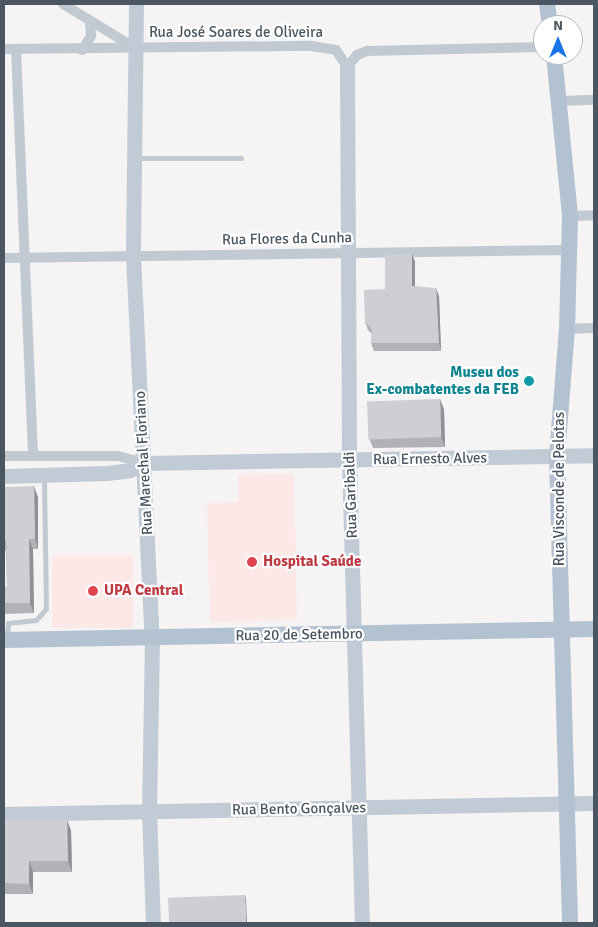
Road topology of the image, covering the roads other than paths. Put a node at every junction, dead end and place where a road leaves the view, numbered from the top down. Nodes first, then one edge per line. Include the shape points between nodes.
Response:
1 (64, 4) edge
2 (136, 4) edge
3 (90, 22) junction
4 (533, 47) edge
5 (136, 48) junction
6 (4, 49) edge
7 (16, 49) junction
8 (82, 50) junction
9 (555, 65) edge
10 (347, 67) junction
11 (594, 100) edge
12 (560, 101) junction
13 (135, 158) junction
14 (241, 158) dead end
15 (594, 215) edge
16 (570, 216) junction
17 (570, 250) junction
18 (347, 253) junction
19 (134, 256) junction
20 (22, 257) junction
21 (4, 258) edge
22 (594, 328) edge
23 (567, 329) junction
24 (33, 455) junction
25 (4, 456) edge
26 (557, 456) junction
27 (594, 456) edge
28 (349, 460) junction
29 (145, 463) junction
30 (4, 476) edge
31 (44, 476) junction
32 (594, 629) edge
33 (560, 630) junction
34 (6, 631) edge
35 (355, 633) junction
36 (152, 639) junction
37 (594, 803) edge
38 (568, 804) junction
39 (360, 808) junction
40 (149, 811) junction
41 (4, 814) edge
42 (153, 923) edge
43 (362, 923) edge
44 (570, 923) edge

1 - 3 street
2 - 5 street, Rua Marechal Floriano
3 - 5 street
3 - 8 street via 91,36
4 - 10 street via 368,51 357,55
5 - 8 street, Rua José Soares de Oliveira
5 - 10 street, Rua José Soares de Oliveira via 326,47 336,50
5 - 13 street, Rua Marechal Floriano
6 - 7 street, Rua José Soares de Oliveira
7 - 8 street, Rua José Soares de Oliveira
7 - 20 street
9 - 12 main road, Rua Visconde de Pelotas
10 - 18 street, Rua Garibaldi
11 - 12 street
12 - 16 main road, Rua Visconde de Pelotas
13 - 14 lane
13 - 19 street, Rua Marechal Floriano
15 - 16 street
16 - 17 main road, Rua Visconde de Pelotas
17 - 18 street, Rua Flores da Cunha
17 - 23 main road, Rua Visconde de Pelotas
18 - 19 street, Rua Flores da Cunha
18 - 28 street, Rua Garibaldi
19 - 20 street, Rua Flores da Cunha
19 - 29 street, Rua Marechal Floriano
20 - 21 street, Rua Flores da Cunha
20 - 24 street
22 - 23 street
23 - 26 main road, Rua Visconde de Pelotas
24 - 25 street, Rua Ernesto Alves
24 - 29 street, Rua Ernesto Alves via 118,456
26 - 27 street, Rua Ernesto Alves
26 - 28 street, Rua Ernesto Alves
26 - 33 main road, Rua Visconde de Pelotas
28 - 29 street, Rua Ernesto Alves
28 - 35 street, Rua Garibaldi
29 - 31 street, Rua Ernesto Alves via 130,470 107,473
29 - 36 street, Rua Marechal Floriano
30 - 31 street, Rua Ernesto Alves
31 - 34 lane via 46,609 36,620
32 - 33 main road, Rua 20 de Setembro
33 - 35 main road, Rua 20 de Setembro
33 - 38 main road, Rua Visconde de Pelotas
34 - 36 main road, Rua 20 de Setembro
35 - 36 main road, Rua 20 de Setembro
35 - 39 street, Rua Garibaldi
36 - 40 street, Rua Marechal Floriano
37 - 38 street, Rua Bento Gonçalves
38 - 39 street, Rua Bento Gonçalves
38 - 44 main road, Rua Visconde de Pelotas
39 - 40 street, Rua Bento Gonçalves
39 - 43 street, Rua Garibaldi
40 - 41 street, Rua Bento Gonçalves
40 - 42 street, Rua Marechal Floriano

